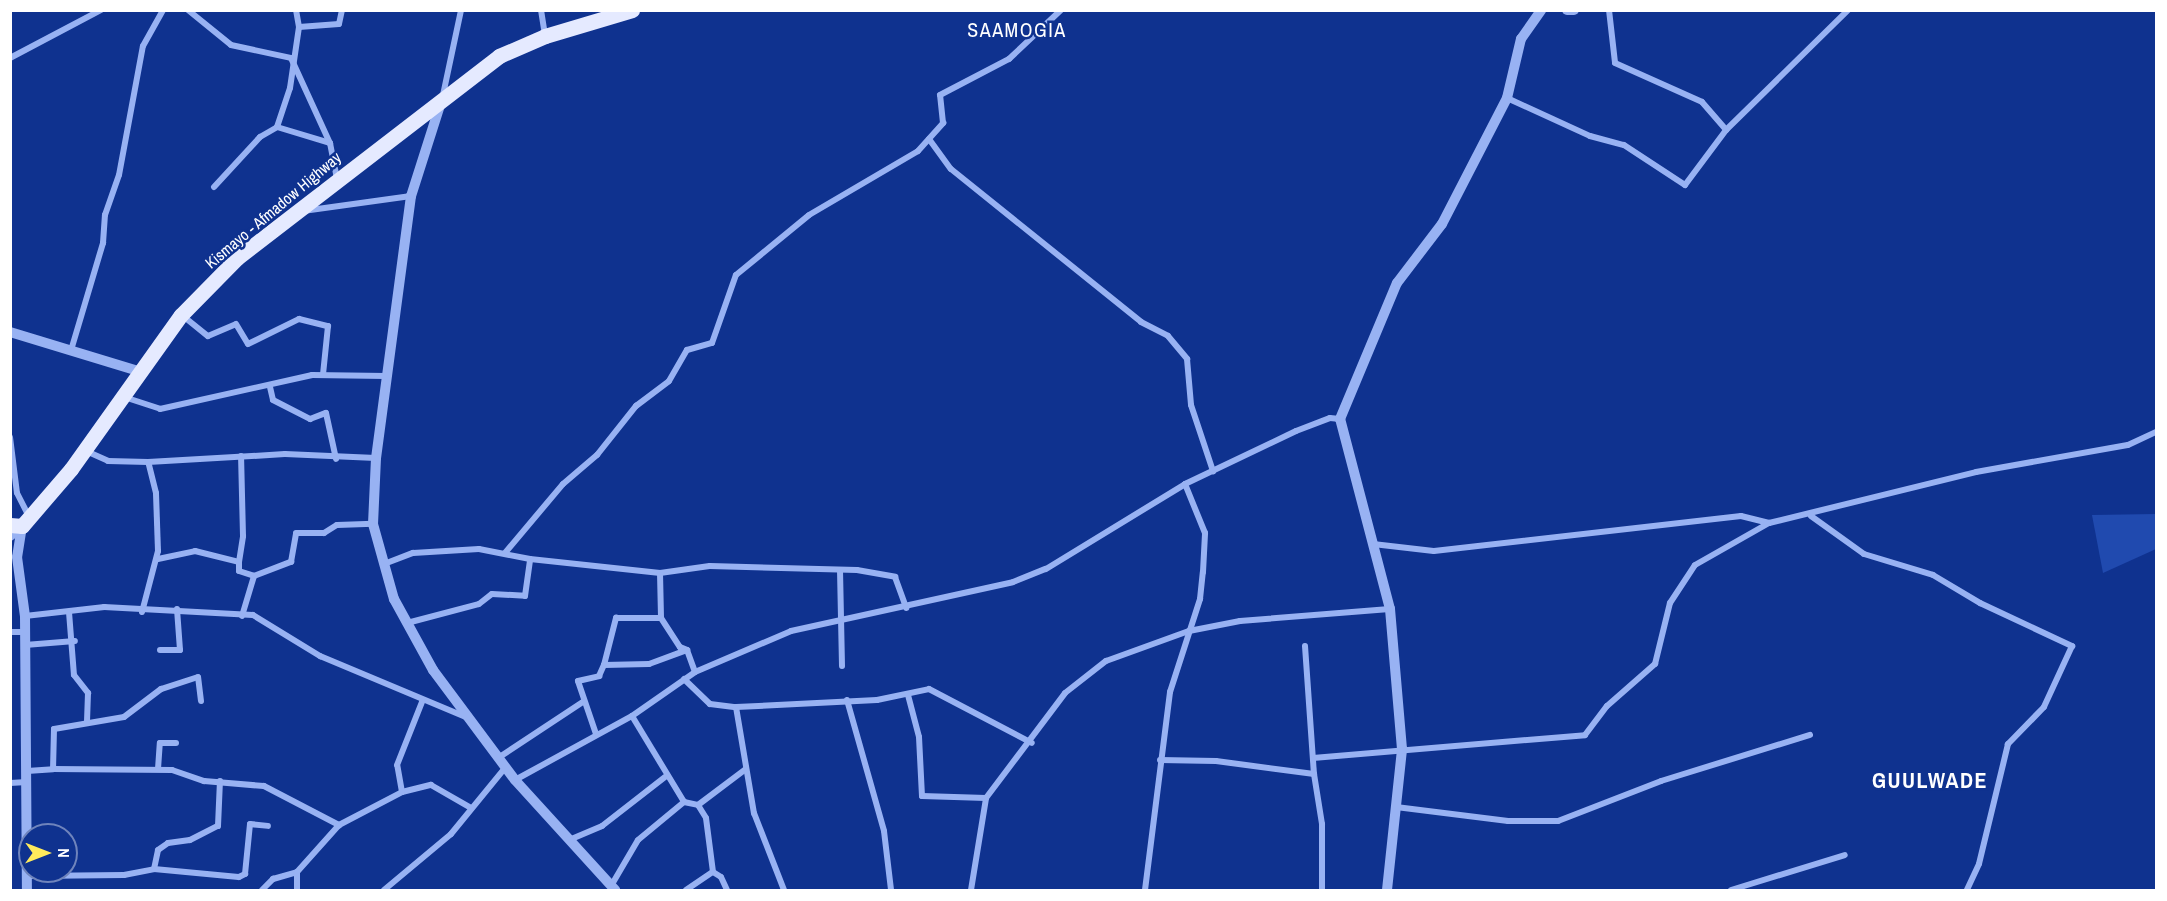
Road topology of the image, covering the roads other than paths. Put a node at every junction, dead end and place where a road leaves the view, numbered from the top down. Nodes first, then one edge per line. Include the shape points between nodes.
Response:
1 (101, 10) edge
2 (163, 10) edge
3 (188, 10) edge
4 (296, 10) edge
5 (342, 10) edge
6 (460, 10) edge
7 (541, 10) edge
8 (632, 10) edge
9 (1061, 10) edge
10 (1540, 10) edge
11 (1567, 10) edge
12 (1574, 10) edge
13 (1609, 10) edge
14 (1848, 10) edge
15 (299, 27) junction
16 (545, 36) junction
17 (10, 58) edge
18 (291, 58) junction
19 (443, 96) junction
20 (1507, 98) junction
21 (277, 127) junction
22 (1726, 130) junction
23 (929, 139) junction
24 (330, 143) junction
25 (336, 180) junction
26 (214, 187) dead end
27 (411, 196) junction
28 (296, 212) junction
29 (181, 315) junction
30 (10, 332) edge
31 (72, 347) junction
32 (138, 371) junction
33 (323, 374) junction
34 (386, 376) junction
35 (270, 387) junction
36 (121, 396) junction
37 (1340, 419) junction
38 (2157, 432) edge
39 (10, 437) edge
40 (85, 450) junction
41 (241, 456) junction
42 (376, 458) junction
43 (336, 459) junction
44 (148, 462) junction
45 (1213, 471) junction
46 (1185, 484) junction
47 (1811, 516) junction
48 (1768, 523) junction
49 (373, 524) junction
50 (18, 526) edge
51 (1373, 544) junction
52 (506, 553) junction
53 (158, 559) junction
54 (530, 559) junction
55 (239, 562) junction
56 (384, 564) junction
57 (840, 570) junction
58 (660, 573) junction
59 (254, 576) junction
60 (906, 608) junction
61 (177, 609) junction
62 (1390, 609) junction
63 (69, 612) junction
64 (142, 612) junction
65 (25, 616) junction
66 (242, 616) junction
67 (661, 618) junction
68 (843, 619) junction
69 (406, 623) junction
70 (1188, 631) junction
71 (10, 632) edge
72 (24, 632) junction
73 (75, 641) junction
74 (25, 645) junction
75 (1305, 646) dead end
76 (160, 650) dead end
77 (687, 650) junction
78 (604, 665) junction
79 (842, 666) dead end
80 (695, 672) junction
81 (684, 679) junction
82 (908, 695) junction
83 (847, 700) junction
84 (201, 701) dead end
85 (584, 701) junction
86 (422, 702) junction
87 (736, 707) junction
88 (632, 716) junction
89 (467, 717) junction
90 (87, 721) junction
91 (596, 734) junction
92 (1810, 735) dead end
93 (176, 742) dead end
94 (1032, 742) junction
95 (1402, 749) junction
96 (498, 758) junction
97 (1313, 758) junction
98 (1160, 760) junction
99 (505, 768) junction
100 (52, 769) junction
101 (158, 769) junction
102 (746, 769) junction
103 (1314, 774) junction
104 (27, 777) junction
105 (664, 777) junction
106 (515, 780) junction
107 (220, 781) junction
108 (10, 783) edge
109 (402, 792) junction
110 (986, 798) junction
111 (684, 802) junction
112 (698, 805) junction
113 (1396, 807) junction
114 (471, 808) junction
115 (28, 823) edge
116 (339, 825) junction
117 (268, 826) dead end
118 (568, 840) junction
119 (1845, 855) dead end
120 (154, 869) junction
121 (297, 872) junction
122 (712, 872) junction
123 (78, 875) edge
124 (702, 880) junction
125 (613, 889) edge
126 (386, 890) edge
127 (261, 891) edge
128 (297, 891) edge
129 (686, 891) edge
130 (703, 891) edge
131 (727, 891) edge
132 (784, 891) edge
133 (891, 891) edge
134 (971, 891) edge
135 (1144, 891) edge
136 (1322, 891) edge
137 (1387, 891) edge
138 (1731, 891) edge
139 (1967, 891) edge

1 - 17 street
2 - 31 street via 143,46 119,175
3 - 18 street via 231,45
4 - 15 street
5 - 15 street via 339,24
6 - 19 street
7 - 16 street
8 - 16 main road, Kismayo - Afmadow Highway
9 - 23 street via 1009,59 940,95 943,123
10 - 20 street via 1521,39
11 - 12 street
13 - 22 street via 1614,63 1702,102
14 - 22 street
15 - 18 street
16 - 19 main road, Kismayo - Afmadow Highway via 499,57
18 - 21 street via 290,88
18 - 24 street
19 - 25 main road, Kismayo - Afmadow Highway
19 - 27 street
20 - 22 street via 1590,136 1624,145 1685,185
20 - 37 street via 1442,224 1397,284
21 - 24 street
21 - 26 street via 260,137
23 - 45 street via 951,169 1141,322 1168,336 1181,351 1187,359 1191,405
23 - 52 street via 918,152 801,220 736,275 711,343 687,350 669,381 636,406 597,455 562,484
24 - 25 street
25 - 28 main road, Kismayo - Afmadow Highway
27 - 28 street
27 - 34 street
28 - 29 main road, Kismayo - Afmadow Highway via 237,258
29 - 32 main road, Kismayo - Afmadow Highway
29 - 33 street via 208,336 236,324 248,344 299,319 328,326
30 - 31 street via 33,341
31 - 32 street
32 - 36 main road, Kismayo - Afmadow Highway
33 - 34 street
33 - 35 street
34 - 42 street
35 - 36 street via 160,409
35 - 43 street via 273,400 310,419 326,413
36 - 40 main road, Kismayo - Afmadow Highway
37 - 45 street via 1330,418 1296,431
37 - 51 street
38 - 47 street via 2128,445 1976,472
39 - 50 street
40 - 44 street via 108,461
40 - 50 main road, Kismayo - Afmadow Highway
41 - 43 street via 291,454
41 - 44 street
41 - 55 street via 243,536
42 - 43 street
42 - 49 street
44 - 53 street via 156,493
45 - 46 street
46 - 60 street via 1046,569 1013,582
46 - 70 street via 1205,533 1200,599
47 - 48 street
47 - 139 street via 1864,554 1933,575 1980,603 2072,646 2044,707 2008,744 1979,864
48 - 51 street via 1741,516 1434,551
48 - 95 street via 1695,565 1670,603 1654,664 1607,706 1584,735
49 - 56 street
49 - 59 street via 337,525 324,533 296,533 291,562
50 - 65 street via 17,557
51 - 62 street
52 - 54 street
52 - 56 street via 445,550 413,553
53 - 55 street via 195,551
53 - 64 street
54 - 58 street
54 - 69 street via 525,596 492,594 479,604
55 - 59 street via 239,571
56 - 69 street
57 - 58 street via 710,566
57 - 60 street via 895,577
57 - 68 street
58 - 67 street
59 - 66 street
60 - 68 street
61 - 64 street
61 - 66 street
61 - 76 street via 180,650
62 - 70 street via 1240,621
62 - 95 street
63 - 64 street via 104,608
63 - 65 street
63 - 73 street
65 - 72 street
66 - 86 street via 253,615 313,653
67 - 77 street via 680,647
67 - 78 street via 616,618
68 - 79 street
68 - 80 street via 791,631
69 - 89 street
70 - 94 street via 1106,661 1065,693
70 - 98 street via 1170,692
71 - 72 street
72 - 74 street
73 - 74 street
73 - 90 street via 74,670 88,693
74 - 104 street
75 - 97 street
77 - 78 street via 649,664
77 - 80 street
78 - 85 street via 599,676 579,681
80 - 81 street
81 - 87 street via 710,704
81 - 88 street
82 - 83 street
82 - 94 street via 929,689
82 - 110 street via 919,737 922,796
83 - 87 street
83 - 133 street via 884,831
84 - 90 street via 198,677 161,689 124,717
85 - 91 street
85 - 96 street
86 - 89 street
86 - 109 street via 397,765
87 - 102 street
88 - 91 street
88 - 105 street
89 - 96 street
90 - 100 street via 54,729
91 - 106 street
92 - 113 street via 1661,782 1558,820 1508,820
93 - 101 street via 160,743
94 - 110 street
95 - 97 street
95 - 113 street
96 - 99 street
97 - 103 street
98 - 103 street via 1216,761
98 - 135 street
99 - 106 street
99 - 114 street
100 - 101 street
100 - 104 street
101 - 107 street via 204,781
102 - 112 street
102 - 132 street via 767,857
103 - 136 street via 1322,824
104 - 108 street
104 - 115 street
105 - 111 street
105 - 118 street via 602,826
106 - 118 street
107 - 116 street via 264,786
107 - 120 street via 218,826 190,840 168,843 158,850
109 - 114 street via 436,786
109 - 116 street
110 - 134 street
111 - 112 street
111 - 125 street via 638,840
112 - 122 street via 706,818
113 - 137 street
114 - 126 street via 451,834
116 - 121 street
117 - 120 street via 250,824 245,874 239,877
118 - 125 street
119 - 138 street
120 - 123 street via 123,875
121 - 127 street via 273,879
121 - 128 street
122 - 124 street
122 - 131 street via 721,877
124 - 129 street
124 - 130 street

